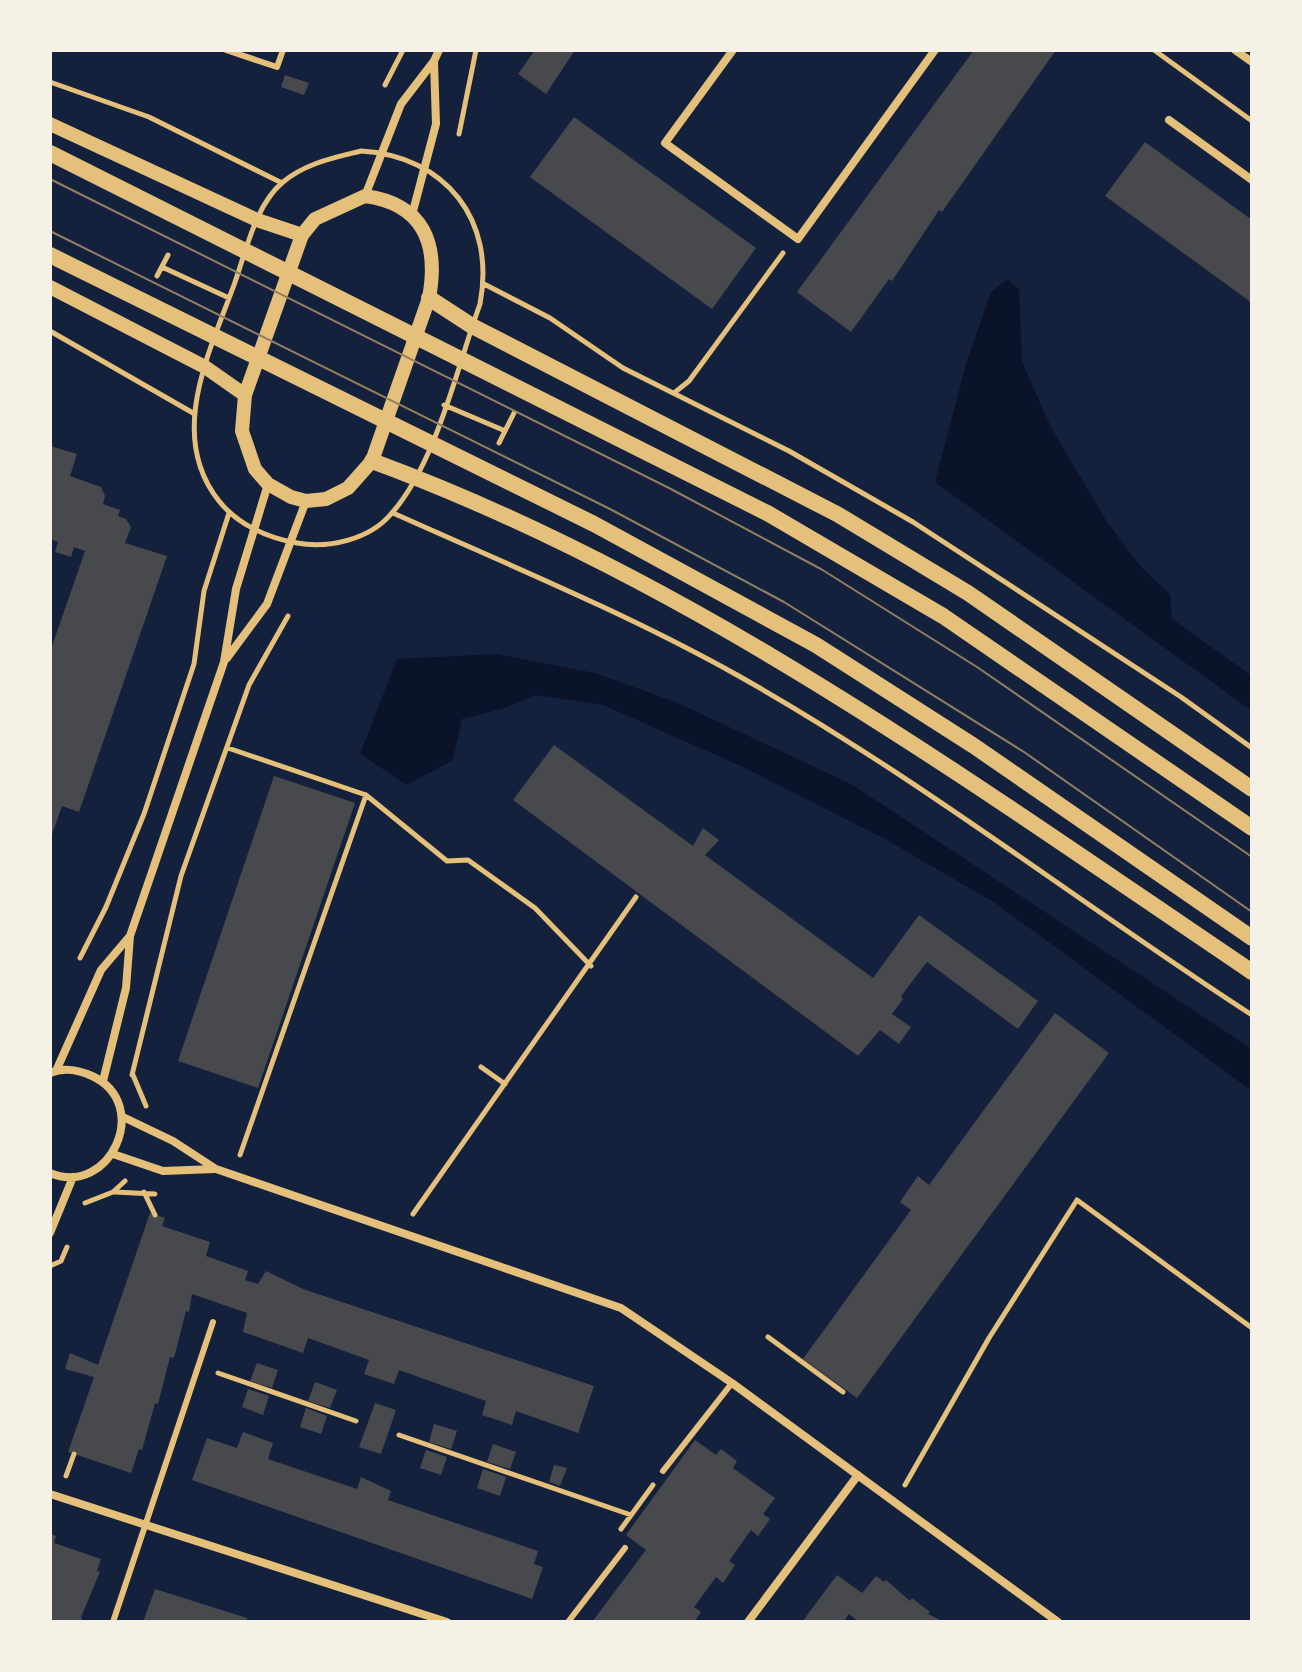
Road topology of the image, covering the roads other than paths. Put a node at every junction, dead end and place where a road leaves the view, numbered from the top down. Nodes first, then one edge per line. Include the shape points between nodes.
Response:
1 (226, 50) edge
2 (283, 50) edge
3 (439, 50) edge
4 (733, 50) edge
5 (935, 50) edge
6 (1235, 50) edge
7 (434, 61) junction
8 (1252, 62) edge
9 (1169, 120) dead end
10 (50, 124) edge
11 (50, 153) edge
12 (1252, 180) edge
13 (365, 196) junction
14 (412, 215) junction
15 (302, 235) junction
16 (50, 255) edge
17 (50, 287) edge
18 (429, 298) junction
19 (245, 395) junction
20 (372, 461) junction
21 (268, 484) junction
22 (306, 501) junction
23 (224, 662) junction
24 (1252, 789) edge
25 (1252, 828) edge
26 (130, 936) junction
27 (1252, 938) edge
28 (1252, 972) edge
29 (53, 1072) edge
30 (103, 1081) junction
31 (123, 1117) junction
32 (113, 1154) junction
33 (216, 1169) junction
34 (50, 1173) edge
35 (73, 1177) junction
36 (50, 1233) edge
37 (213, 1322) dead end
38 (732, 1383) junction
39 (663, 1471) road end
40 (858, 1475) junction
41 (50, 1494) edge
42 (146, 1523) junction
43 (625, 1548) road end
44 (113, 1622) edge
45 (447, 1622) edge
46 (568, 1622) edge
47 (748, 1622) edge
48 (1058, 1622) edge

1 - 2 lane via 277,67
3 - 7 street
4 - 5 street via 665,143 798,239
6 - 8 street
7 - 13 street via 401,104
7 - 14 street via 436,124
9 - 12 street
10 - 15 street via 257,220
11 - 25 main road via 769,514 943,616
13 - 14 street via 397,204
13 - 15 street via 315,219
14 - 18 street via 431,251
15 - 19 street
16 - 27 main road via 594,524 816,645 974,746
17 - 19 street via 205,367
18 - 20 street
18 - 24 main road via 472,326 837,514 968,593
19 - 21 street via 242,431 247,452
20 - 22 street via 348,488 326,499
20 - 28 main road via 562,544 743,640 975,786
21 - 22 street
21 - 23 street via 236,589
22 - 23 street via 267,604
23 - 26 street
26 - 29 street via 101,970
26 - 30 street via 126,988
29 - 30 street via 81,1070
30 - 31 street via 120,1103
31 - 32 street
31 - 33 street
32 - 33 street via 163,1171
32 - 35 street via 96,1170
33 - 38 street via 621,1308
34 - 35 street
35 - 36 street
37 - 42 lane
38 - 39 lane
38 - 40 street
40 - 47 street
40 - 48 street
41 - 42 street
42 - 44 lane
42 - 45 street
43 - 46 lane

